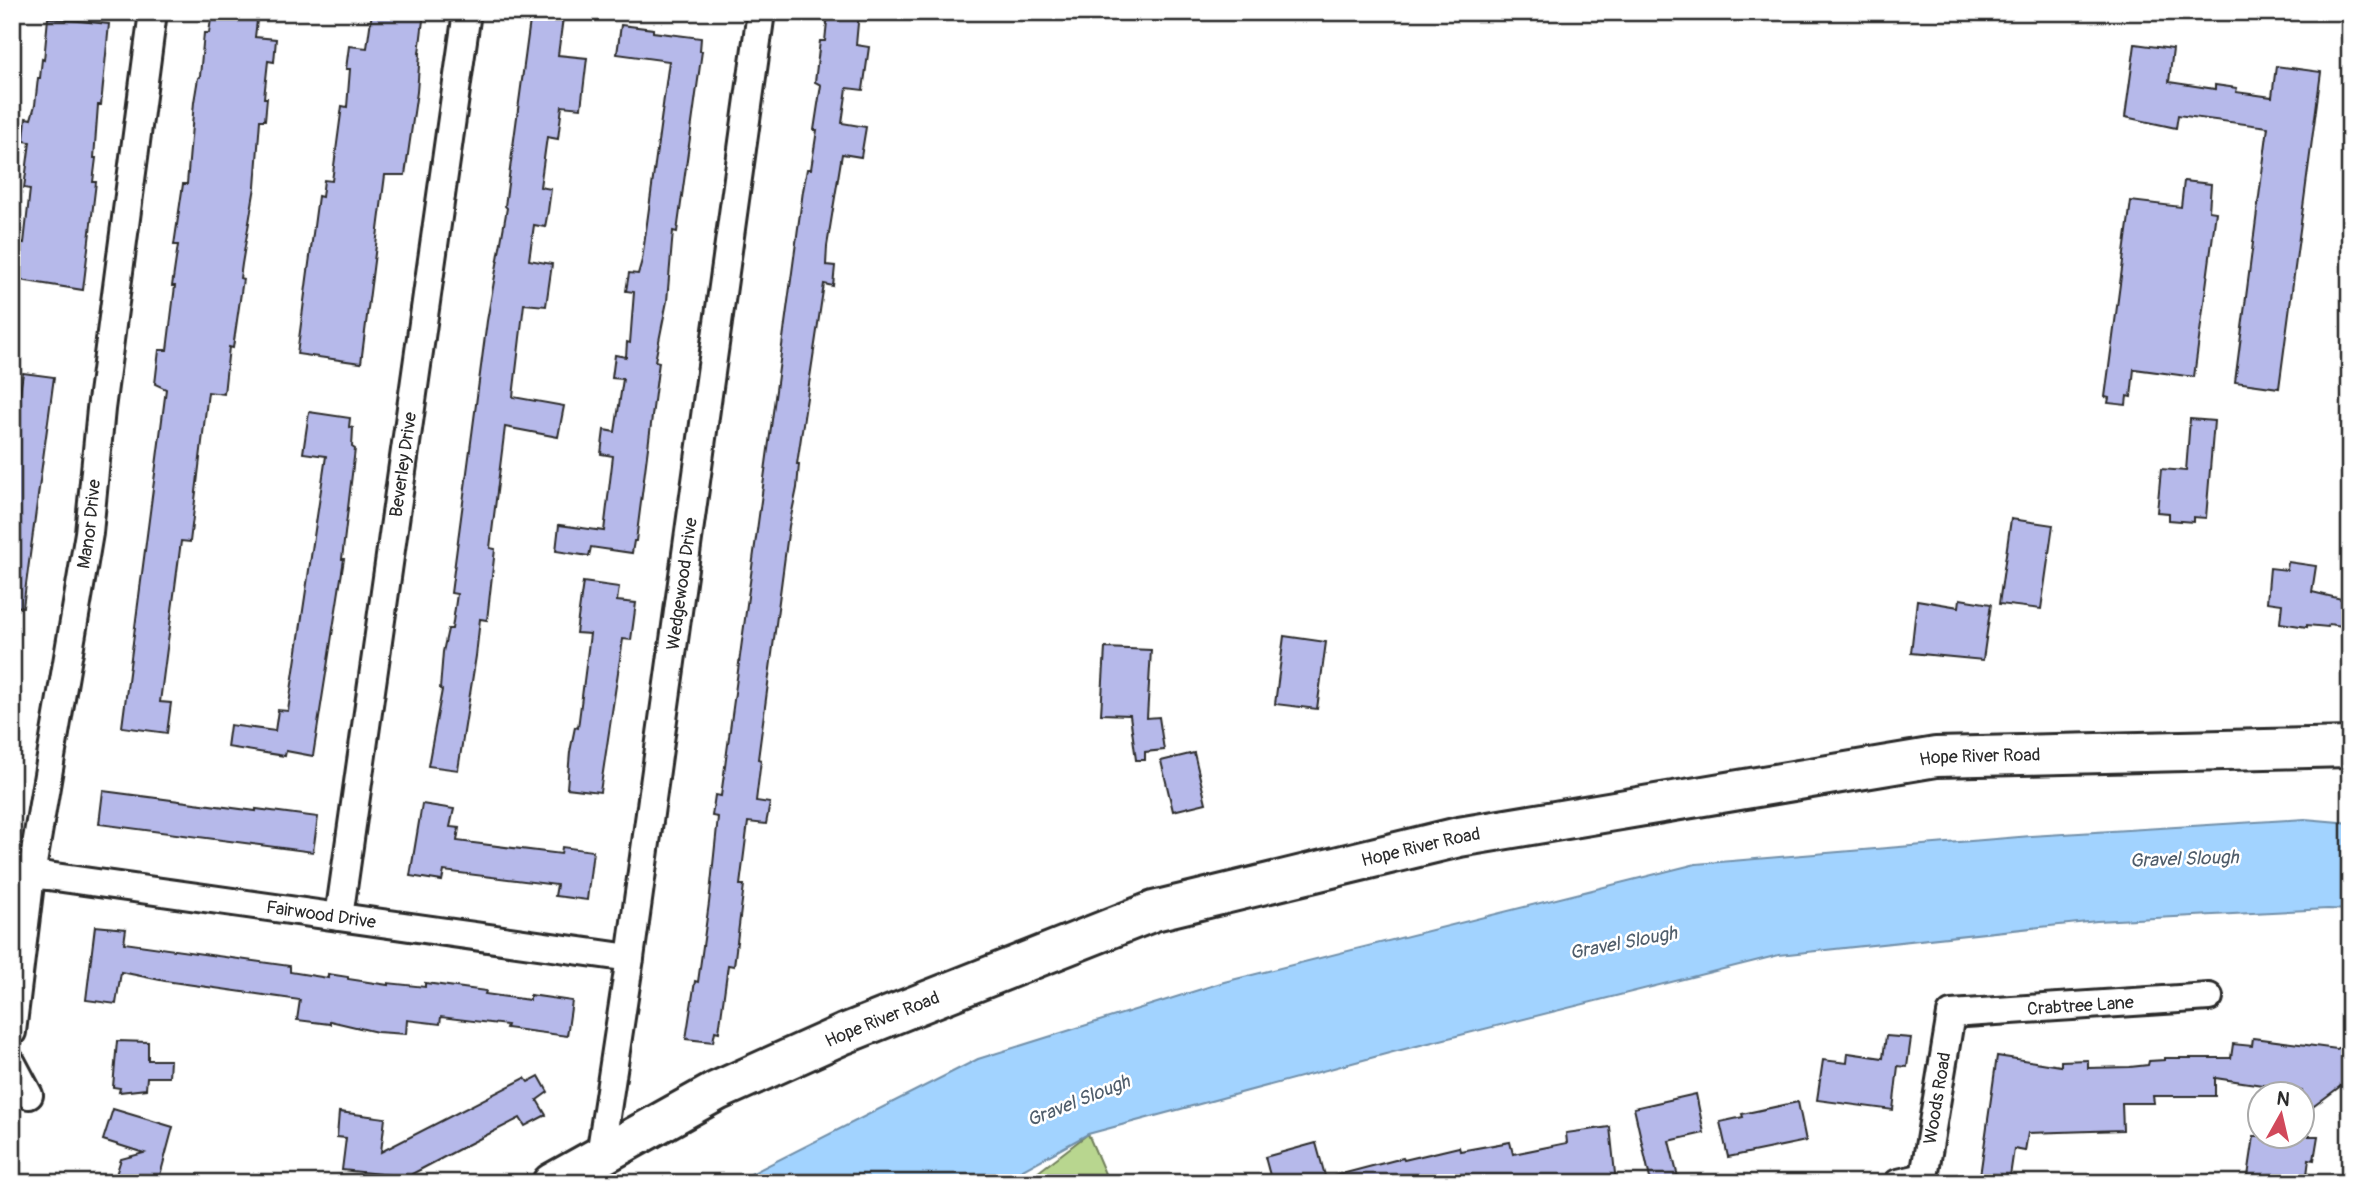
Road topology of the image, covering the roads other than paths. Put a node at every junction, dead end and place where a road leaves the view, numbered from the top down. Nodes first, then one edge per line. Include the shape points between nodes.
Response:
1 (153, 12) edge
2 (467, 12) edge
3 (761, 12) edge
4 (2350, 747) edge
5 (22, 874) edge
6 (339, 917) junction
7 (630, 958) junction
8 (2209, 997) dead end
9 (1951, 1014) joint
10 (12, 1032) edge
11 (12, 1063) edge
12 (29, 1095) dead end
13 (600, 1156) junction
14 (1924, 1180) edge
15 (552, 1183) edge
16 (1898, 1183) edge

1 - 5 street, Manor Drive via 89,533
2 - 6 street, Beverley Drive
3 - 7 street, Wedgewood Drive
4 - 13 street, Hope River Road via 1936,757 1459,837 1154,911 844,1034 717,1091
5 - 6 street, Fairwood Drive
5 - 10 street, Manor Drive
6 - 7 street, Fairwood Drive
7 - 13 street, Wedgewood Drive
8 - 9 street, Crabtree Lane
9 - 14 street, Woods Road
11 - 12 street
13 - 15 street, Hope River Road
14 - 16 street

